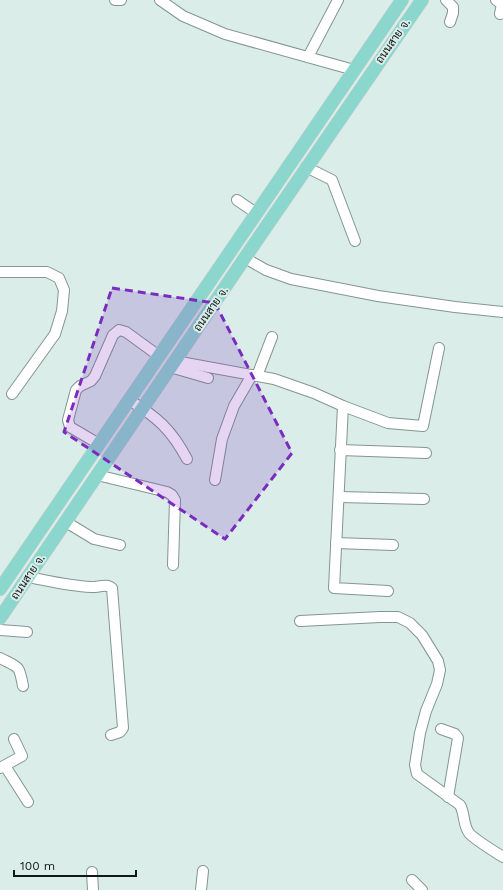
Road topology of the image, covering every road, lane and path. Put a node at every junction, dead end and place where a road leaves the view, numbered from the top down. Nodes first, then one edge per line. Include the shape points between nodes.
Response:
1 (114, 0) edge
2 (120, 0) edge
3 (160, 0) edge
4 (338, 0) edge
5 (402, 0) edge
6 (422, 0) edge
7 (446, 0) edge
8 (496, 0) edge
9 (500, 14) dead end
10 (450, 22) dead end
11 (308, 57) junction
12 (354, 70) junction
13 (306, 167) junction
14 (237, 200) dead end
15 (256, 213) junction
16 (355, 241) dead end
17 (245, 258) junction
18 (0, 272) edge
19 (503, 312) edge
20 (272, 337) dead end
21 (439, 348) dead end
22 (159, 356) junction
23 (173, 364) junction
24 (255, 375) junction
25 (208, 378) dead end
26 (12, 394) dead end
27 (129, 400) junction
28 (343, 406) junction
29 (143, 408) junction
30 (99, 444) junction
31 (340, 450) junction
32 (426, 453) dead end
33 (187, 459) dead end
34 (97, 475) junction
35 (215, 480) dead end
36 (339, 497) junction
37 (424, 499) dead end
38 (66, 522) junction
39 (336, 543) junction
40 (120, 545) dead end
41 (392, 545) dead end
42 (173, 565) dead end
43 (28, 577) junction
44 (0, 589) edge
45 (388, 591) dead end
46 (0, 618) edge
47 (300, 621) dead end
48 (0, 630) edge
49 (27, 632) dead end
50 (0, 658) edge
51 (23, 686) dead end
52 (441, 728) dead end
53 (111, 735) dead end
54 (14, 739) dead end
55 (2, 767) edge
56 (448, 797) junction
57 (28, 802) dead end
58 (503, 857) edge
59 (203, 871) dead end
60 (92, 872) dead end
61 (412, 880) dead end
62 (93, 890) edge
63 (201, 890) edge
64 (422, 890) edge

1 - 2 street
3 - 11 street via 182,16 225,34
4 - 11 street
5 - 12 main road, ถนนสาย จ.
6 - 13 main road, ถนนสาย จ.
7 - 10 street via 453,8
8 - 9 street via 502,4
11 - 12 street
12 - 15 main road, ถนนสาย จ.
13 - 16 street via 332,180
13 - 17 main road, ถนนสาย จ.
14 - 15 street
15 - 22 main road, ถนนสาย จ.
17 - 19 street via 266,270 291,279 378,296
17 - 23 main road, ถนนสาย จ.
18 - 26 street via 47,272 59,278 64,290 62,311 55,334
20 - 24 street
21 - 28 street via 423,426 388,423
22 - 27 main road, ถนนสาย จ.
22 - 30 street via 126,332 119,330 113,335 95,376 76,390 68,420 70,427
23 - 24 street
23 - 25 street
23 - 29 main road, ถนนสาย จ.
24 - 28 street via 314,393
24 - 35 street via 234,406 222,439
27 - 29 street
27 - 30 main road, ถนนสาย จ.
28 - 31 street
29 - 33 street via 163,424 180,445
29 - 34 main road, ถนนสาย จ.
30 - 44 main road, ถนนสาย จ.
31 - 32 street
31 - 36 street
34 - 38 main road, ถนนสาย จ.
34 - 42 street via 172,495 175,500
36 - 37 street
36 - 39 street
38 - 40 street via 94,540
38 - 43 main road, ถนนสาย จ.
39 - 41 street
39 - 45 street via 334,588
43 - 46 main road, ถนนสาย จ.
43 - 53 street via 75,586 93,588 106,585 112,588 123,728
47 - 56 street via 398,618 410,623 422,635 438,661 440,670 420,733 415,764 417,774
48 - 49 street
50 - 51 street via 18,667
52 - 56 street via 458,738
54 - 55 street via 22,756
55 - 57 street
56 - 58 street via 460,805 469,833
59 - 63 street
60 - 62 street
61 - 64 street

